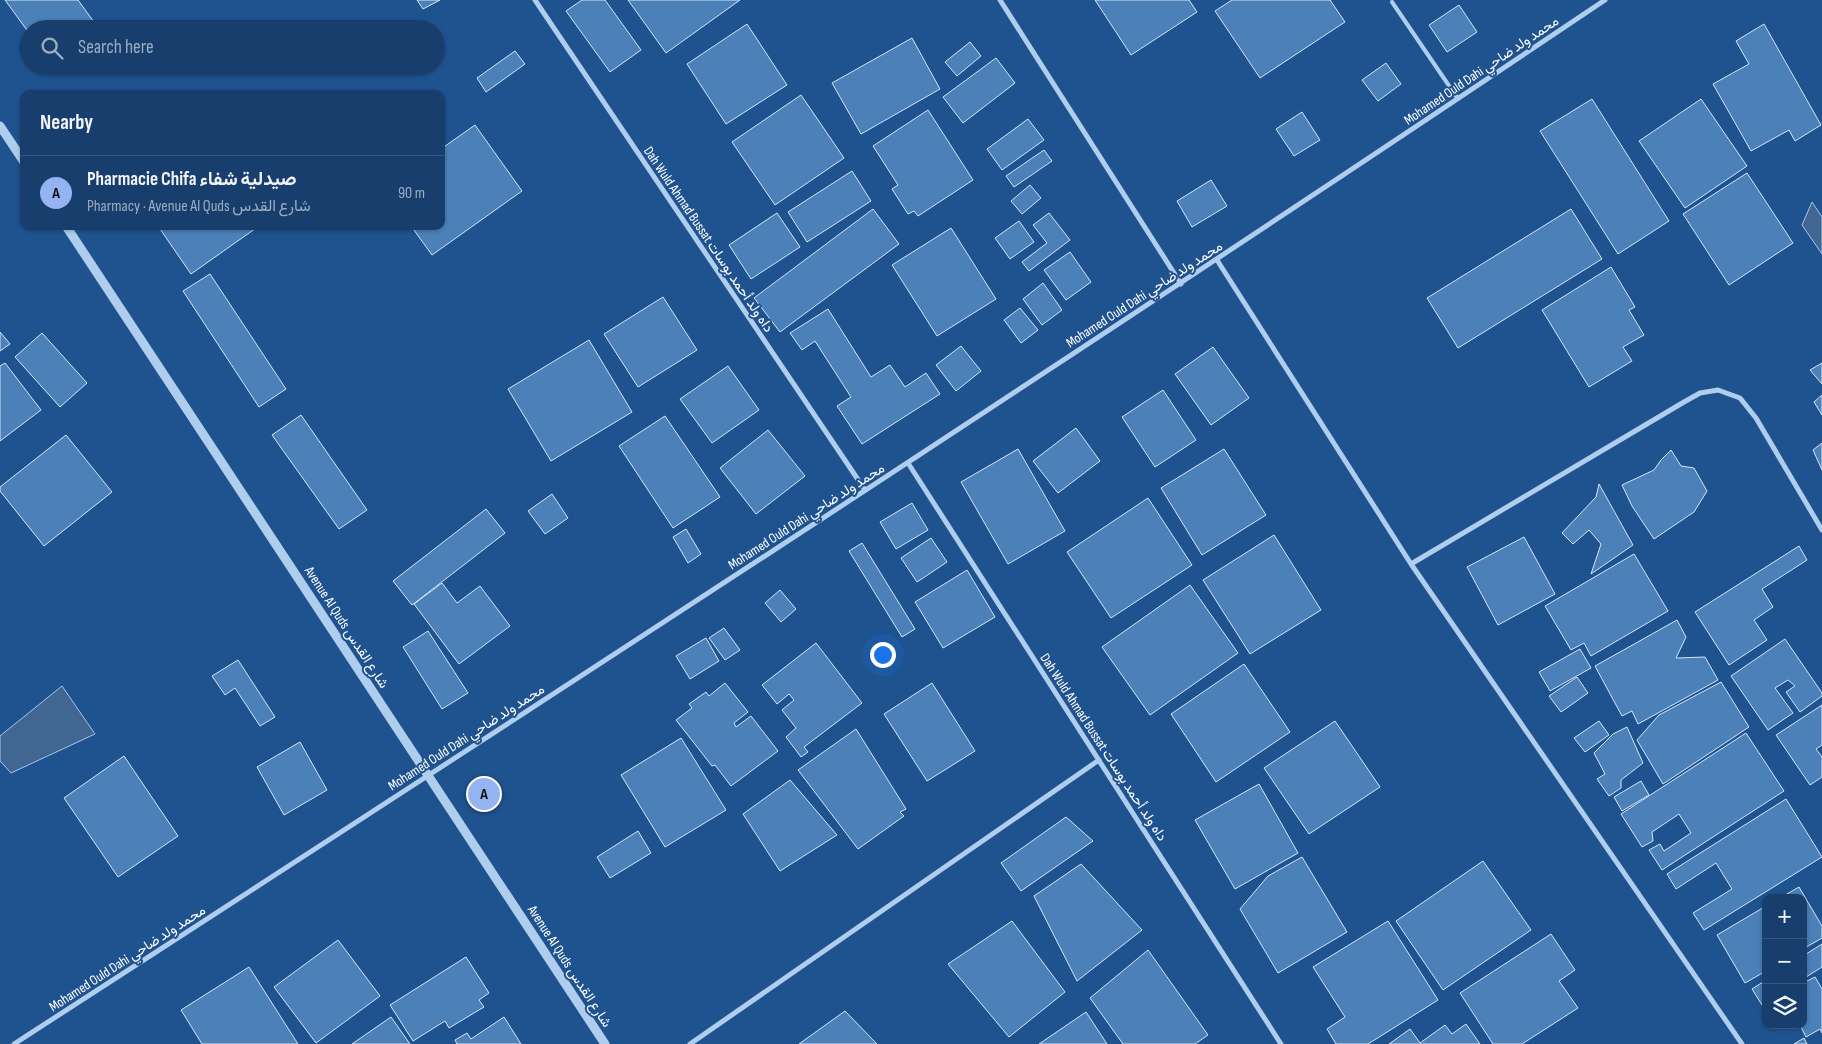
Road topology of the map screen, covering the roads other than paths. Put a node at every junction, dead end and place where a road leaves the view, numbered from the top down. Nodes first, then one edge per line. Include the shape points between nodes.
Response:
1 (536, 0) edge
2 (1000, 0) edge
3 (1605, 0) edge
4 (1392, 2) dead end
5 (1458, 99) junction
6 (0, 126) edge
7 (20, 156) edge
8 (69, 230) edge
9 (1217, 260) junction
10 (1181, 284) junction
11 (908, 463) junction
12 (865, 490) junction
13 (1822, 530) edge
14 (1411, 564) junction
15 (1099, 760) junction
16 (428, 776) junction
17 (14, 1044) edge
18 (605, 1044) edge
19 (690, 1044) edge
20 (1281, 1044) edge
21 (1742, 1044) edge

1 - 12 street, Dah Wuld Ahmad Bussat داه ولد أحمد بوسات
2 - 10 street
3 - 5 street, Mohamed Ould Dahi محمد ولد ضاحي
4 - 5 lane
5 - 9 street, Mohamed Ould Dahi محمد ولد ضاحي
6 - 7 street
8 - 16 street, Avenue Al Quds شارع القدس
9 - 10 street, Mohamed Ould Dahi محمد ولد ضاحي
9 - 14 street
10 - 11 street, Mohamed Ould Dahi محمد ولد ضاحي
11 - 12 street, Mohamed Ould Dahi محمد ولد ضاحي
11 - 15 street, Dah Wuld Ahmad Bussat داه ولد أحمد بوسات
12 - 16 street, Mohamed Ould Dahi محمد ولد ضاحي
13 - 14 street via 1756,418 1740,398 1718,390 1700,393 1684,402
14 - 21 street
15 - 19 street
15 - 20 street, Dah Wuld Ahmad Bussat داه ولد أحمد بوسات
16 - 17 street, Mohamed Ould Dahi محمد ولد ضاحي
16 - 18 street, Avenue Al Quds شارع القدس

